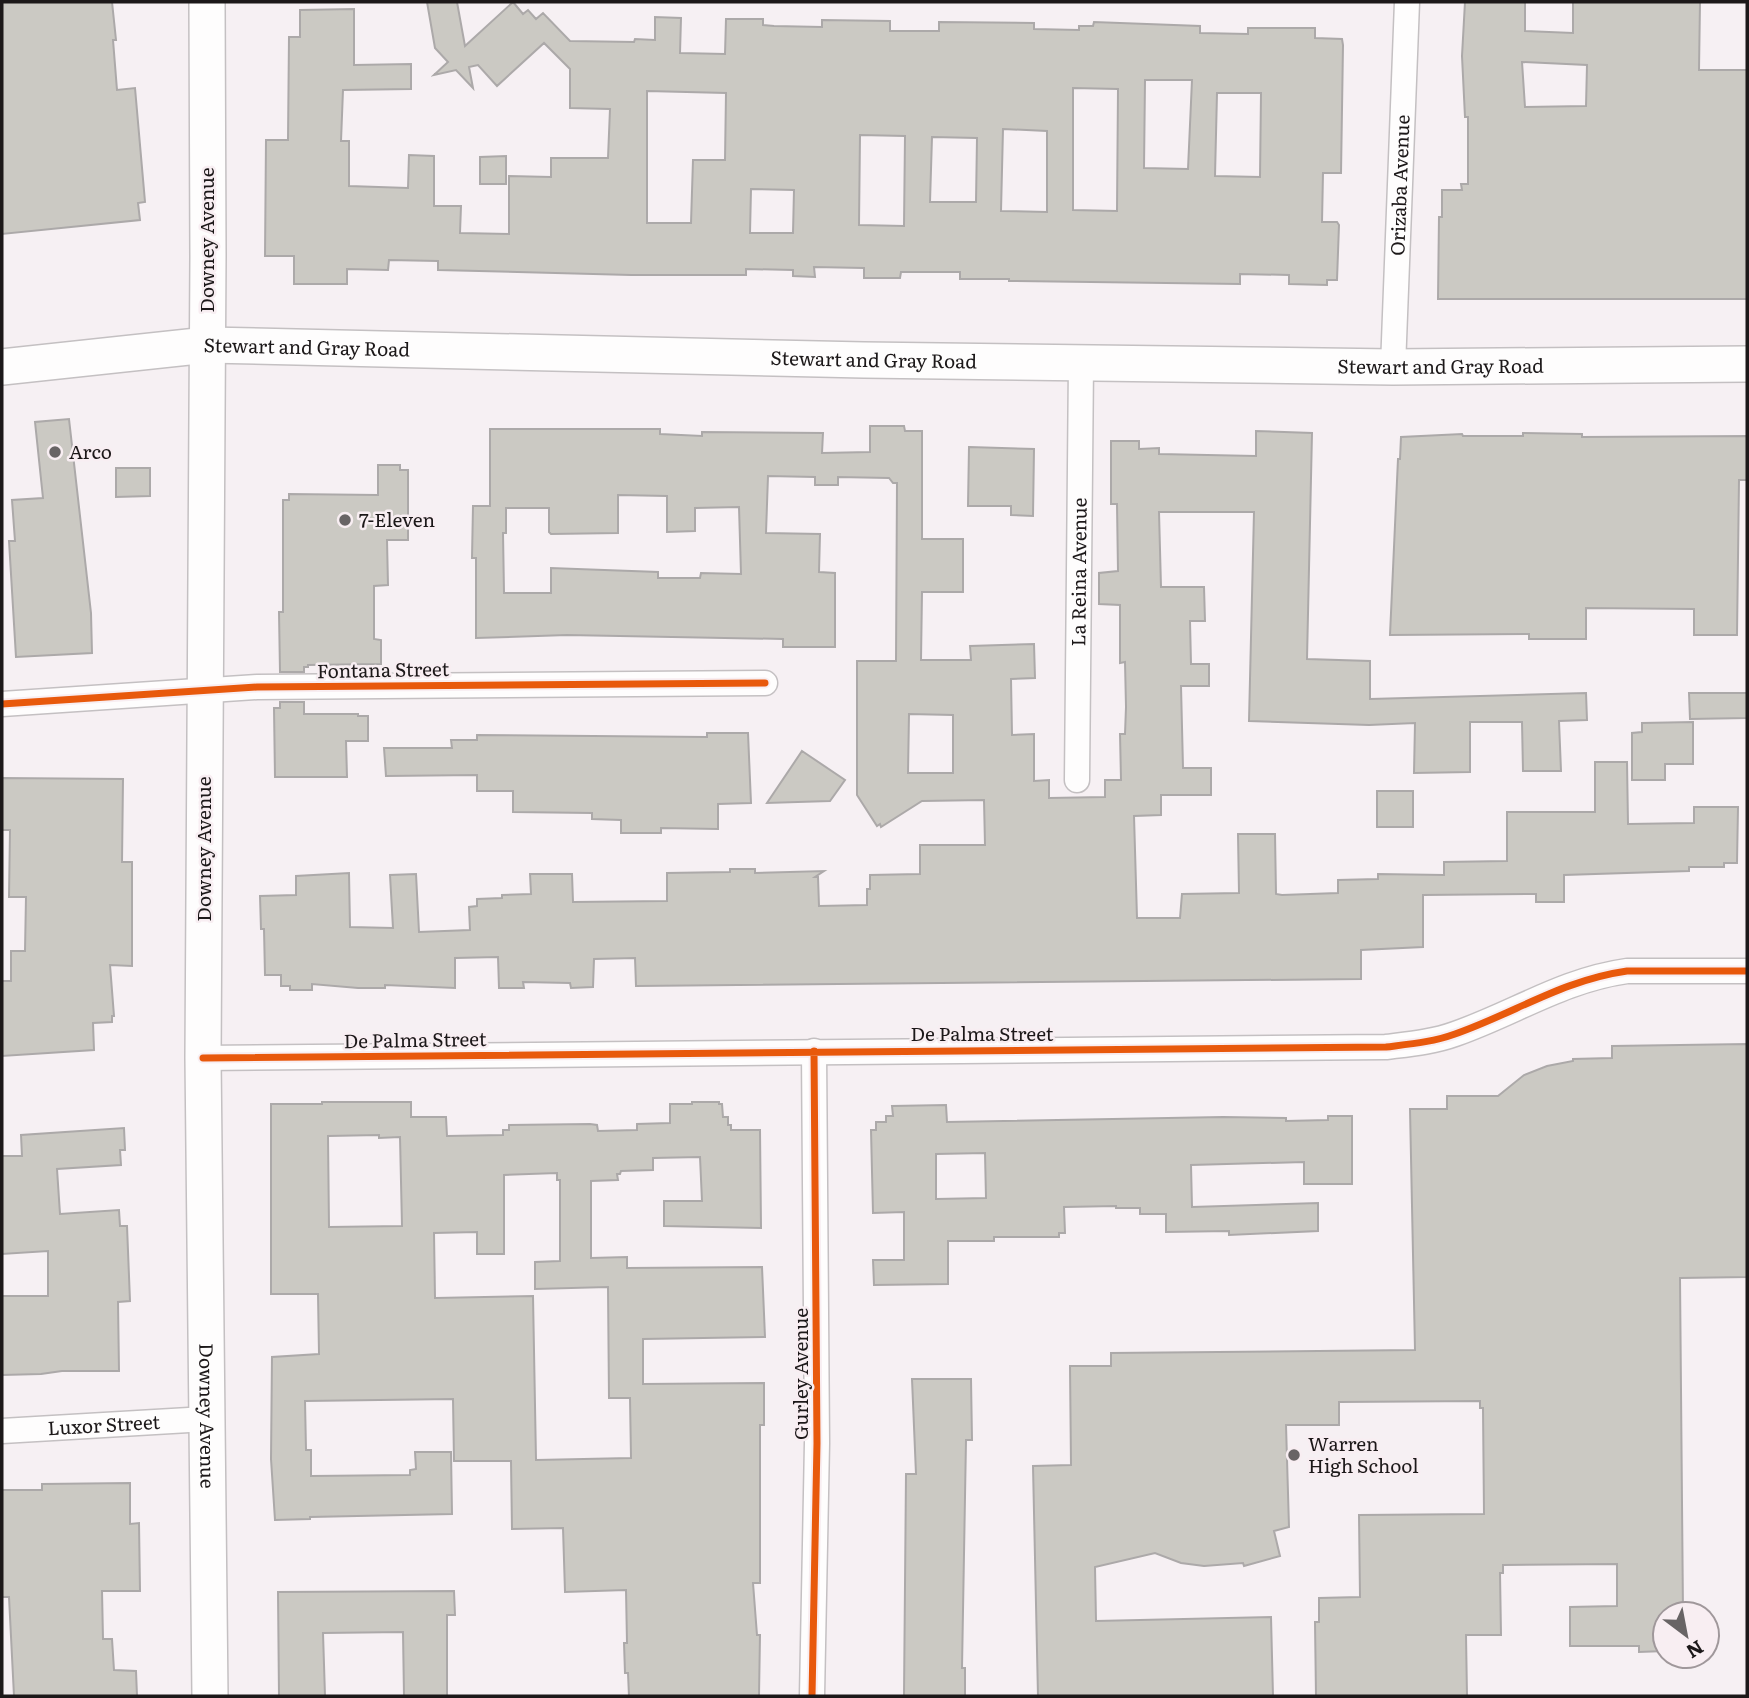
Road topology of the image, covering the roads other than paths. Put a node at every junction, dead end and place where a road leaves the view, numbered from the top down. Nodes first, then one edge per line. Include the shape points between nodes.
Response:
1 (207, 2) edge
2 (1407, 2) edge
3 (207, 345) junction
4 (1081, 363) junction
5 (1747, 364) edge
6 (2, 367) edge
7 (1393, 367) junction
8 (765, 683) dead end
9 (205, 693) junction
10 (2, 704) edge
11 (1077, 780) dead end
12 (1747, 971) edge
13 (814, 1051) junction
14 (203, 1058) junction
15 (206, 1419) junction
16 (2, 1431) edge
17 (210, 1696) edge
18 (812, 1696) edge

1 - 3 main road, Downey Avenue
2 - 7 street, Orizaba Avenue
3 - 4 main road, Stewart and Gray Road
3 - 6 main road, Stewart and Gray Road
3 - 9 main road, Downey Avenue
4 - 7 main road, Stewart and Gray Road
4 - 11 street, La Reina Avenue
5 - 7 main road, Stewart and Gray Road
8 - 9 street, Fontana Street via 257,687
9 - 10 street, Fontana Street
9 - 14 main road, Downey Avenue
12 - 13 street, De Palma Street via 1609,974 1556,989 1457,1034 1386,1047
13 - 14 street, De Palma Street
13 - 18 street, Gurley Avenue via 817,1443
14 - 15 main road, Downey Avenue
15 - 16 street, Luxor Street
15 - 17 main road, Downey Avenue

